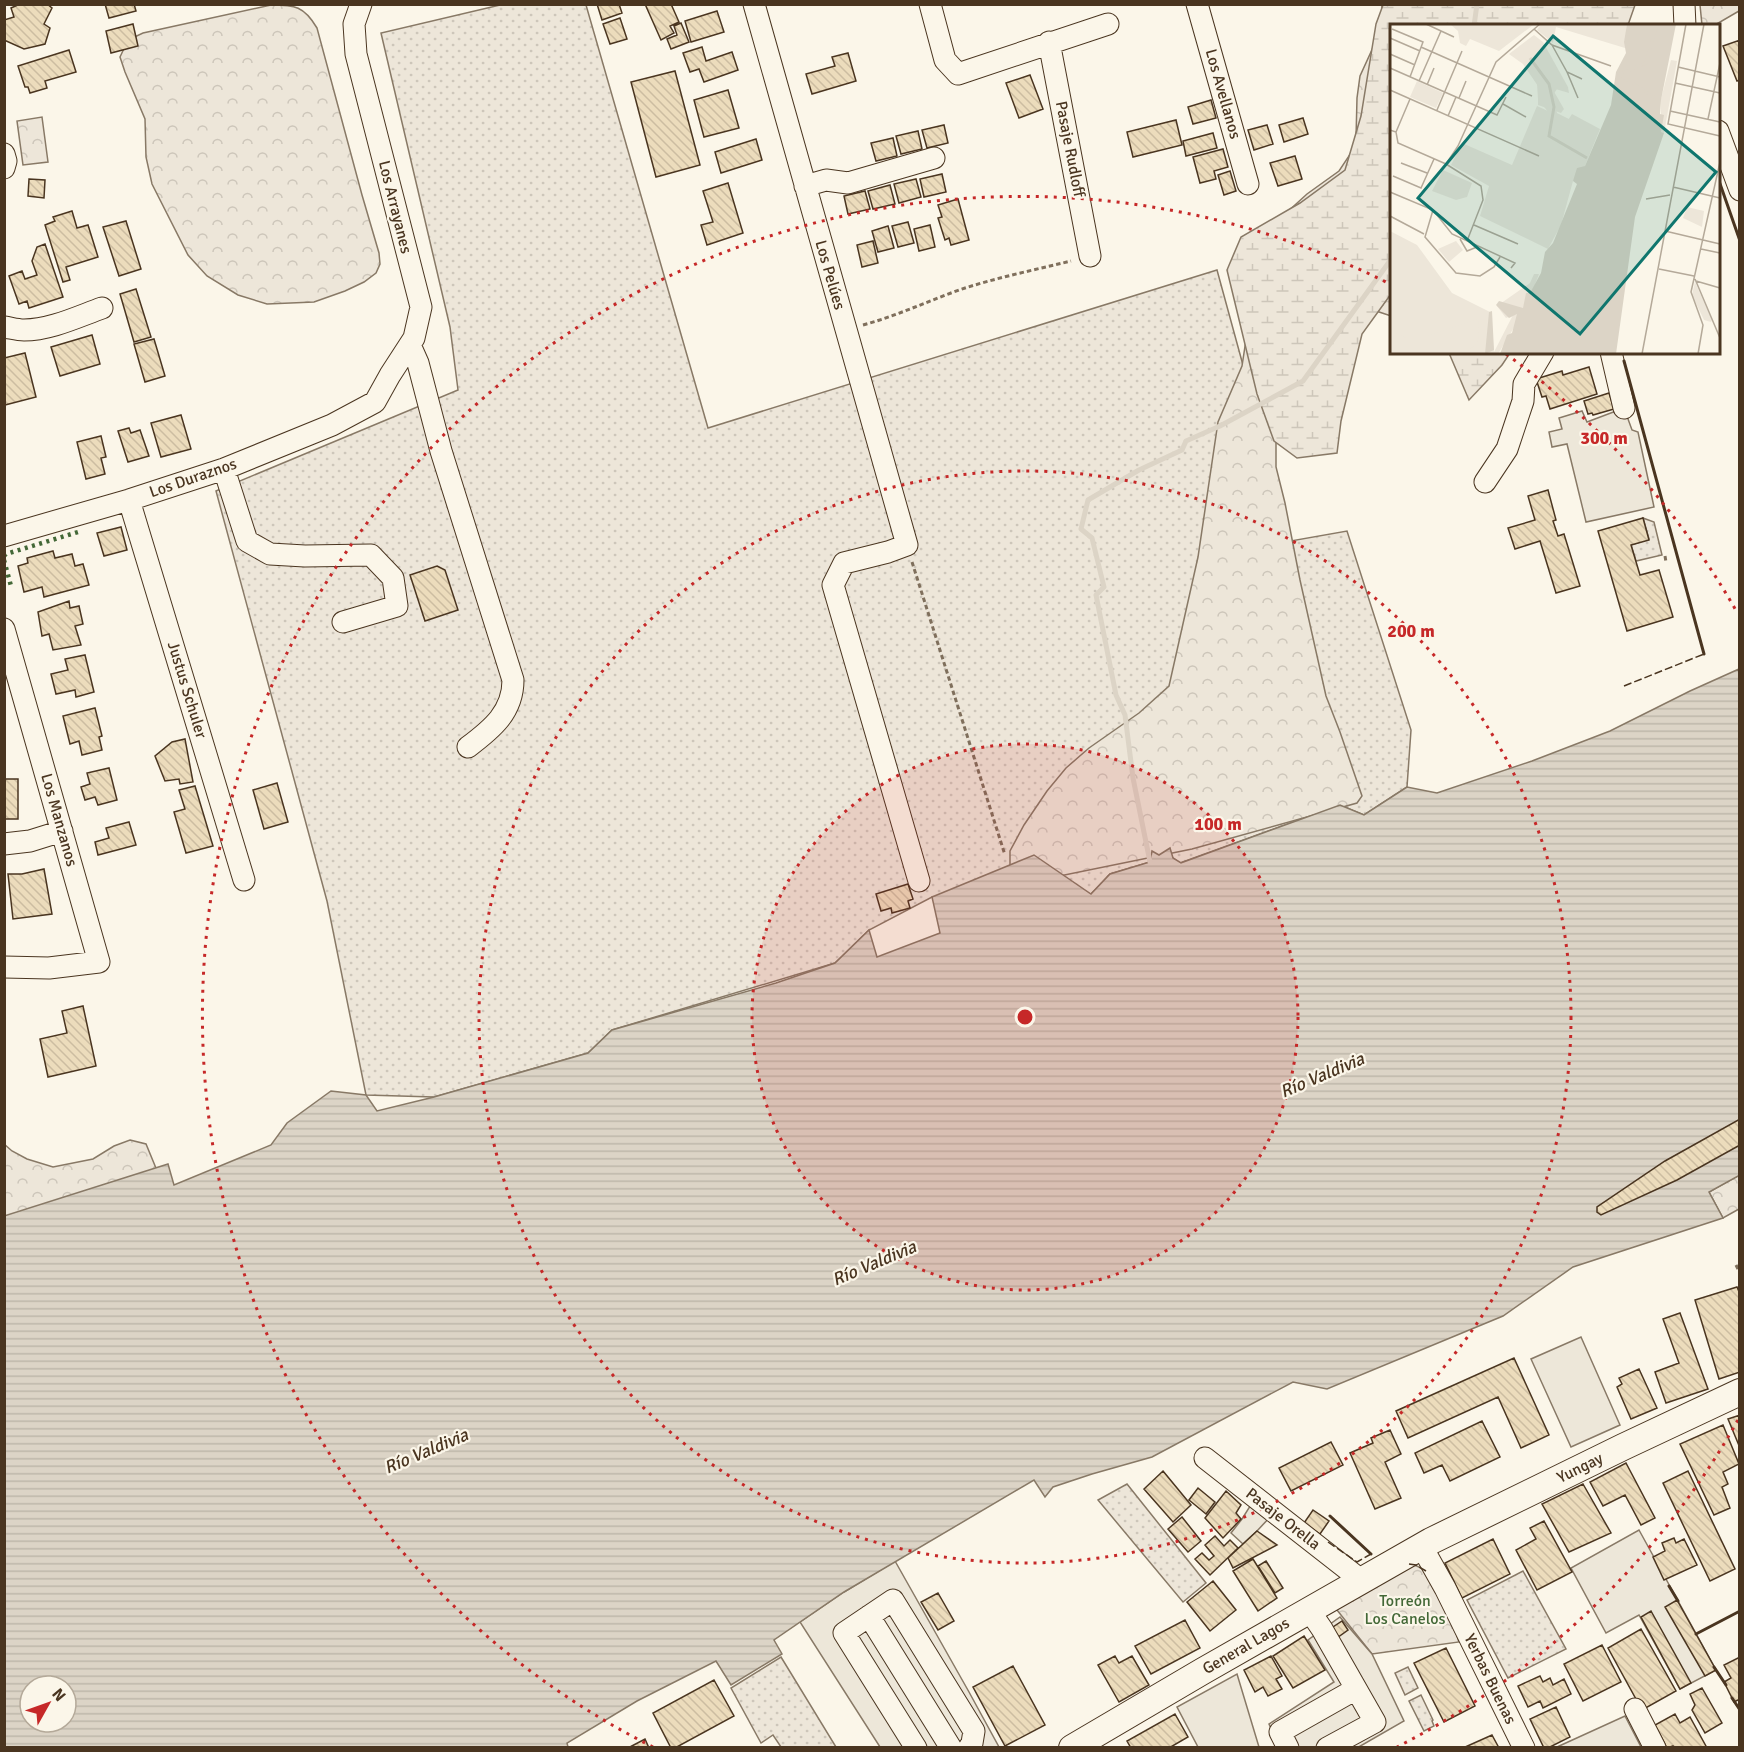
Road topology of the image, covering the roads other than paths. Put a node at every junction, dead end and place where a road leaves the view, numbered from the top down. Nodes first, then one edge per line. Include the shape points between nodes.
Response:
1 (361, 4) edge
2 (754, 4) edge
3 (930, 4) edge
4 (1197, 4) edge
5 (1684, 4) edge
6 (1108, 24) dead end
7 (1685, 24) edge
8 (1049, 42) junction
9 (1720, 134) edge
10 (934, 158) dead end
11 (1248, 184) dead end
12 (805, 186) junction
13 (1740, 189) edge
14 (1090, 256) road end
15 (102, 309) dead end
16 (4, 327) edge
17 (410, 345) junction
18 (1542, 354) edge
19 (1611, 354) edge
20 (375, 402) joint
21 (1624, 408) dead end
22 (224, 469) junction
23 (1485, 482) dead end
24 (129, 500) junction
25 (4, 536) edge
26 (343, 622) dead end
27 (5, 634) edge
28 (468, 747) dead end
29 (62, 831) junction
30 (4, 844) edge
31 (244, 880) dead end
32 (920, 881) dead end
33 (4, 967) edge
34 (1740, 1392) edge
35 (1205, 1458) dead end
36 (1422, 1546) junction
37 (1360, 1580) junction
38 (1309, 1610) junction
39 (869, 1616) junction
40 (1356, 1689) junction
41 (1635, 1709) dead end
42 (1100, 1741) edge
43 (916, 1748) edge
44 (951, 1748) edge
45 (969, 1748) edge
46 (1072, 1748) edge
47 (1288, 1748) edge
48 (1327, 1748) edge
49 (1524, 1748) edge
50 (1655, 1748) edge

1 - 17 street, Los Arrayanes via 354,24 356,54 421,307
2 - 12 street, Los Pelúes
3 - 8 street via 945,60 958,74
4 - 11 street, Los Avellanos
5 - 7 street
6 - 8 street
8 - 14 street, Pasaje Rudloff
9 - 13 street
10 - 12 street via 848,183 826,180
12 - 32 street, Los Pelúes via 907,546 844,563 833,585
15 - 16 street via 38,328
17 - 20 street, Los Arrayanes
17 - 28 street via 513,680 512,696 503,713 491,729
18 - 23 street via 1524,384 1523,401 1507,449
19 - 21 street
20 - 22 street, Los Duraznos via 332,425
22 - 24 street, Los Duraznos
22 - 26 street via 247,541 270,554 371,555 393,578 397,606
24 - 25 street, Los Duraznos
24 - 31 street, Justus Schuler
27 - 29 street, Los Manzanos
29 - 30 street
29 - 33 street, Los Manzanos via 99,962 49,968
34 - 36 main road, Yungay
35 - 37 street, Pasaje Orella
36 - 37 main road, General Lagos
36 - 49 street, Yerbas Buenas
37 - 38 main road, General Lagos
38 - 40 street
38 - 42 main road, General Lagos
39 - 43 street via 844,1633
39 - 44 street
39 - 45 street via 893,1600 974,1731
40 - 47 street via 1280,1732
40 - 48 street via 1375,1722
41 - 50 street
42 - 46 main road, General Lagos

